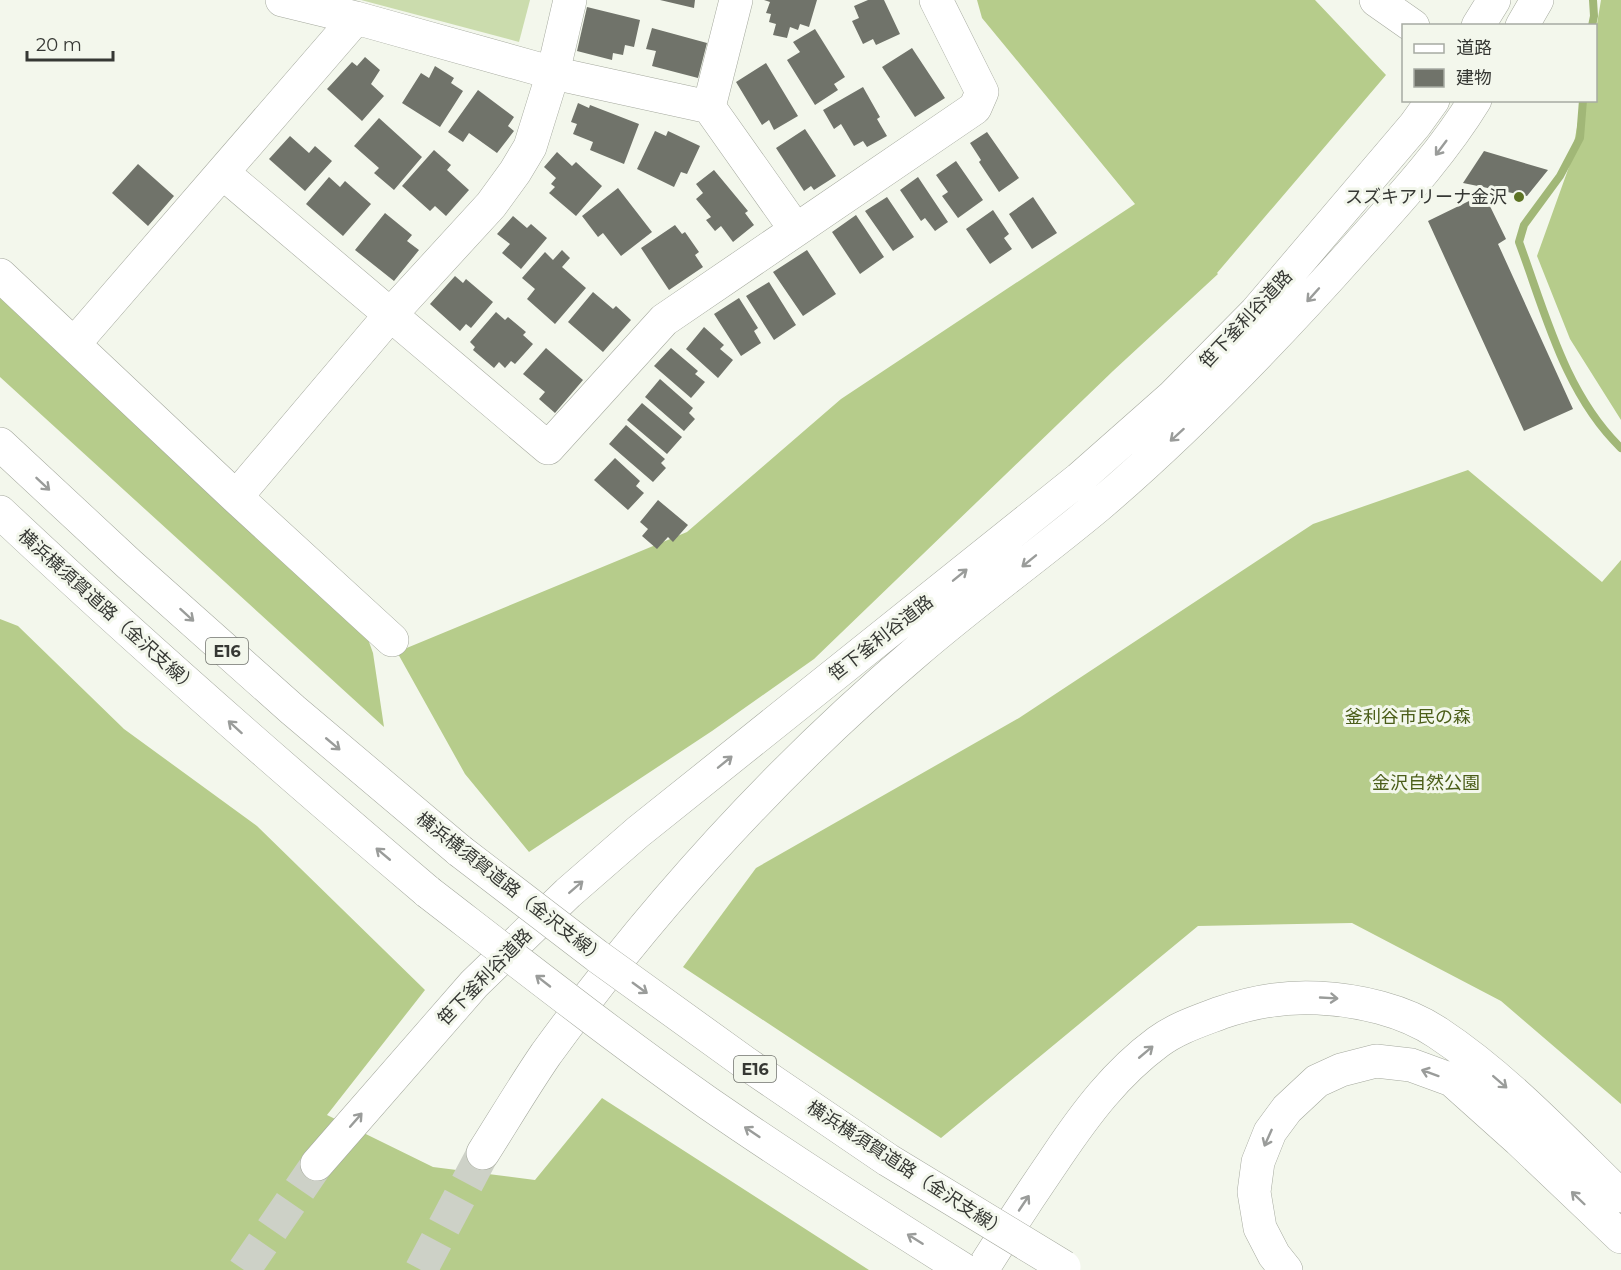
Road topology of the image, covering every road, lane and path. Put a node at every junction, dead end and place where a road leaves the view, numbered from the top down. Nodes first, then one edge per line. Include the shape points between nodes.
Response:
1 (282, 0) edge
2 (570, 0) edge
3 (736, 0) edge
4 (936, 0) edge
5 (1376, 0) edge
6 (1494, 0) edge
7 (1537, 0) edge
8 (356, 18) junction
9 (1410, 24) edge
10 (1479, 24) edge
11 (1523, 24) edge
12 (552, 73) junction
13 (1432, 102) edge
14 (1474, 102) edge
15 (709, 107) junction
16 (223, 172) junction
17 (796, 230) junction
18 (0, 275) edge
19 (391, 314) junction
20 (74, 344) junction
21 (0, 444) edge
22 (236, 497) junction
23 (0, 512) edge
24 (392, 640) dead end
25 (483, 1153) tunnel mouth
26 (317, 1164) tunnel mouth
27 (1621, 1196) edge
28 (1621, 1237) edge
29 (1067, 1269) edge
30 (964, 1270) edge
31 (982, 1270) edge
32 (1286, 1270) edge

1 - 8 main road
2 - 12 main road
3 - 15 main road
4 - 17 main road via 982,92 975,108
5 - 9 main road
6 - 10 main road
7 - 11 main road
8 - 12 main road
8 - 16 main road
12 - 15 main road
12 - 19 main road via 530,147 515,172
26 -> 13 main road, 笹下釜利谷道路 via 474,984 568,893 638,832 1079,479 1173,396 1256,312
14 -> 25 main road, 笹下釜利谷道路 via 1417,179 1280,333 1196,418 1098,506 917,650 713,848 635,939 545,1056
15 - 17 main road
16 - 19 main road
16 - 20 main road
17 - 19 main road via 664,320 548,448
18 - 20 main road
19 - 22 main road
20 - 22 main road
21 -> 29 main road, 横浜横須賀道路（金沢支線） / E16, bridge via 293,710 460,851 744,1062 888,1160
22 - 24 main road
30 -> 23 main road, 横浜横須賀道路（金沢支線）, bridge via 708,1103 428,892 261,750
31 -> 27 main road via 1087,1112 1121,1072 1160,1040 1187,1025 1271,999 1341,999 1413,1019 1437,1032 1517,1096
28 -> 32 main road via 1452,1080 1411,1065 1376,1061 1317,1081 1287,1109 1270,1132 1258,1162 1254,1192 1260,1228

